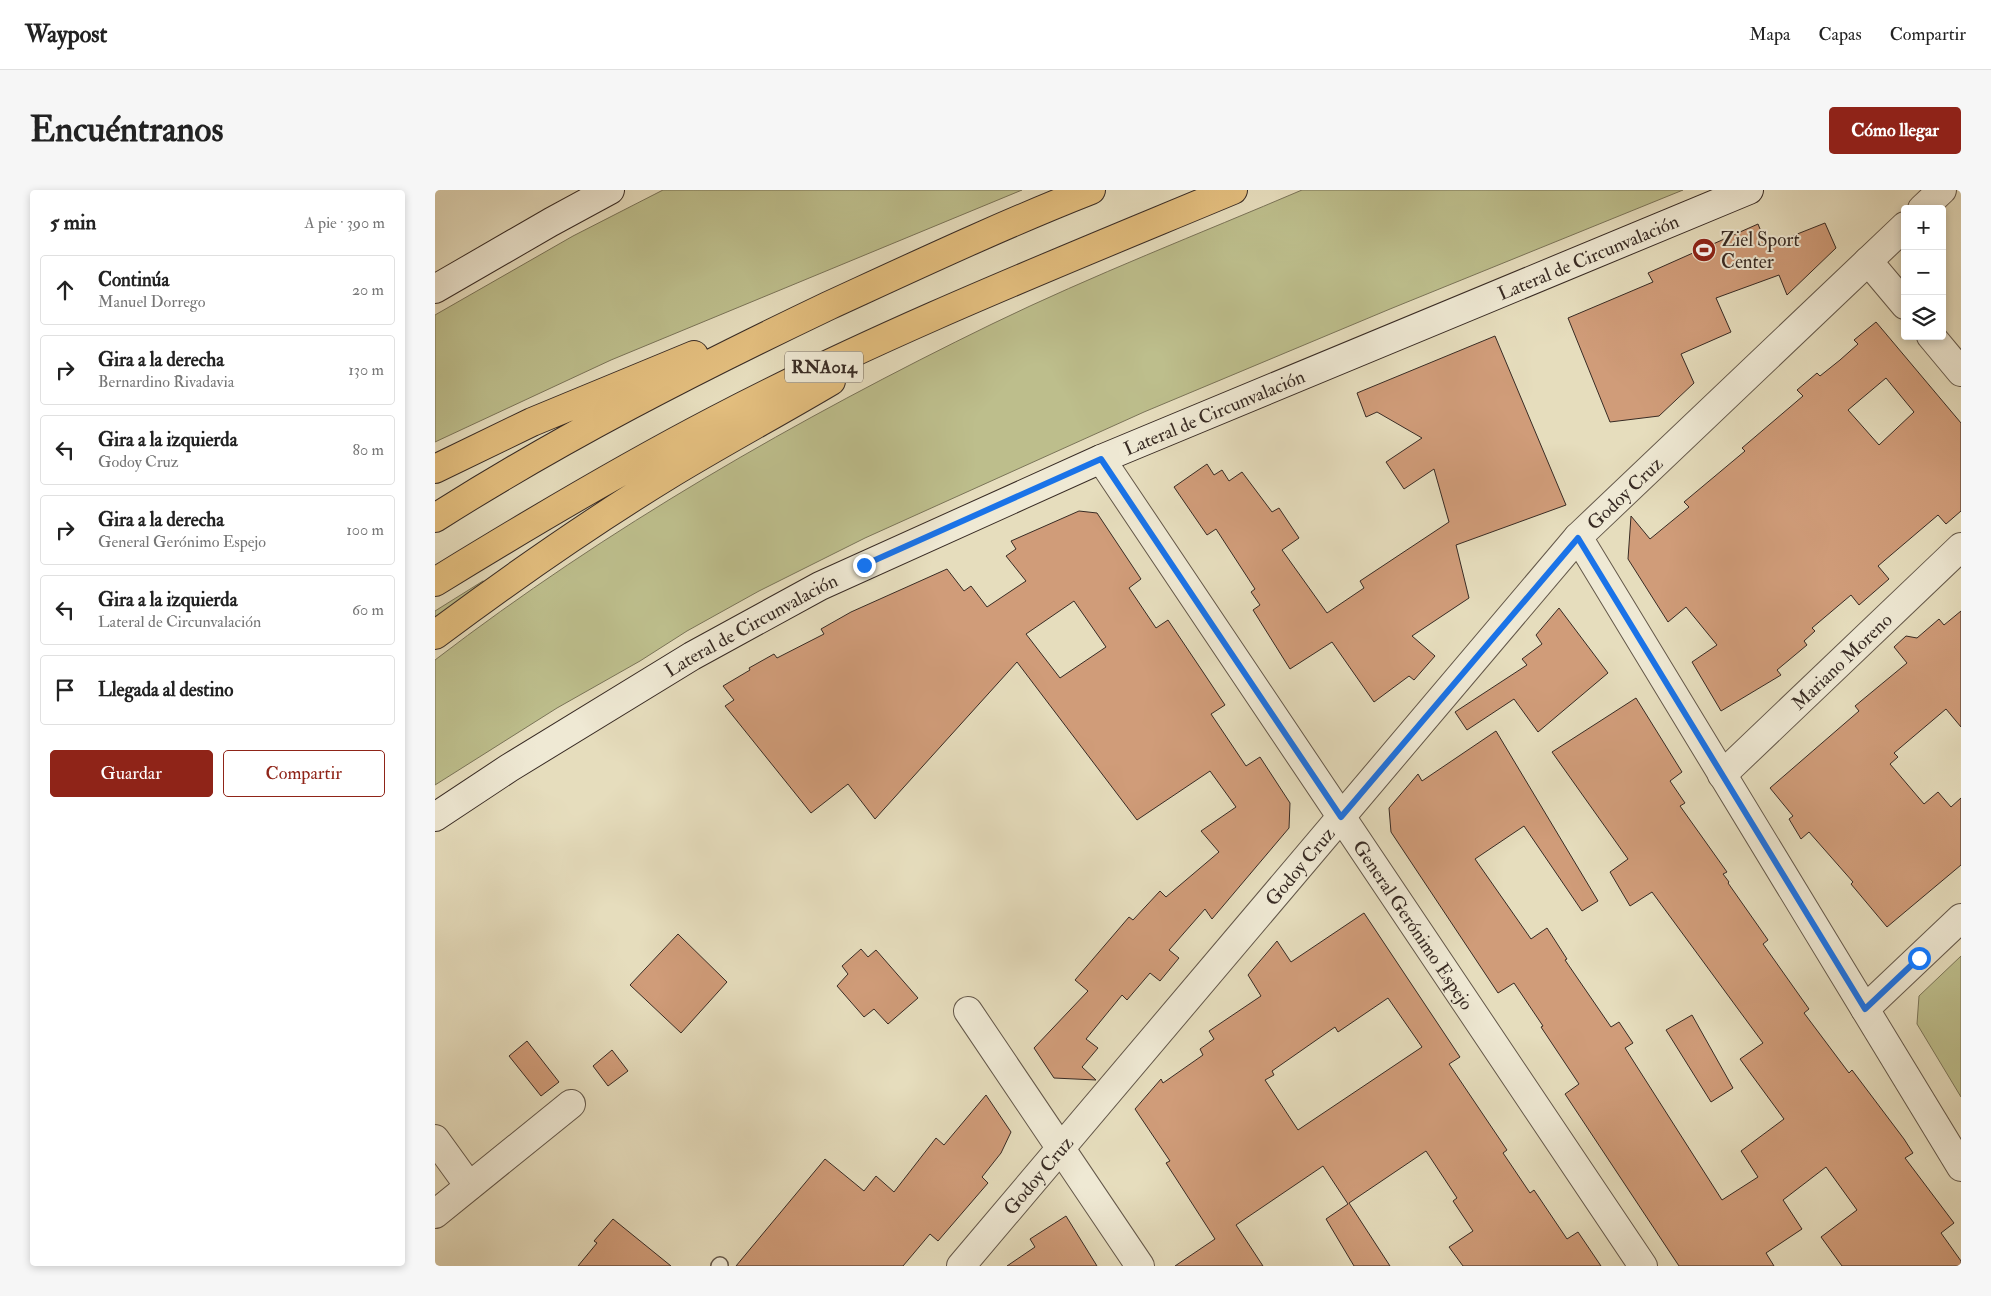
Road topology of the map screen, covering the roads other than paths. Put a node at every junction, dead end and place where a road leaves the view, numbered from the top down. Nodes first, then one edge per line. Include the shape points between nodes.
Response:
1 (610, 190) edge
2 (1091, 190) edge
3 (1233, 190) edge
4 (1749, 190) edge
5 (1942, 190) edge
6 (1927, 205) edge
7 (1901, 230) edge
8 (1868, 261) junction
9 (895, 275) junction
10 (435, 288) edge
11 (1901, 300) edge
12 (960, 304) junction
13 (1934, 340) edge
14 (1961, 372) edge
15 (1101, 459) junction
16 (435, 469) edge
17 (435, 518) edge
18 (1578, 538) junction
19 (1961, 547) edge
20 (435, 582) edge
21 (435, 635) edge
22 (1722, 775) junction
23 (435, 817) edge
24 (1341, 817) junction
25 (1961, 918) edge
26 (1865, 1009) junction
27 (968, 1011) dead end
28 (571, 1104) dead end
29 (435, 1138) edge
30 (1060, 1148) junction
31 (1961, 1167) edge
32 (469, 1186) junction
33 (435, 1214) edge
34 (961, 1266) edge
35 (1139, 1266) edge
36 (1643, 1266) edge

1 - 10 street
2 - 9 highway, RNA014
3 - 12 highway, RNA014
4 - 15 street, Lateral de Circunvalación
5 - 6 street
7 - 8 street, Godoy Cruz
8 - 11 street
8 - 18 street, Godoy Cruz
9 - 16 highway via 532,422
9 - 17 highway, RNA014 via 650,395 531,460
12 - 20 highway, RNA014 via 796,380 672,443
12 - 21 highway via 644,491 581,531
13 - 14 street
15 - 23 street, Lateral de Circunvalación via 846,574 761,618 580,724
15 - 24 street, General Gerónimo Espejo
18 - 22 street
18 - 24 street, Godoy Cruz
19 - 22 street, Mariano Moreno
22 - 26 street
24 - 30 street, Godoy Cruz
24 - 36 street, General Gerónimo Espejo
25 - 26 street
26 - 31 street
27 - 30 street
28 - 32 street
29 - 32 street
30 - 34 street, Godoy Cruz
30 - 35 street
32 - 33 street

